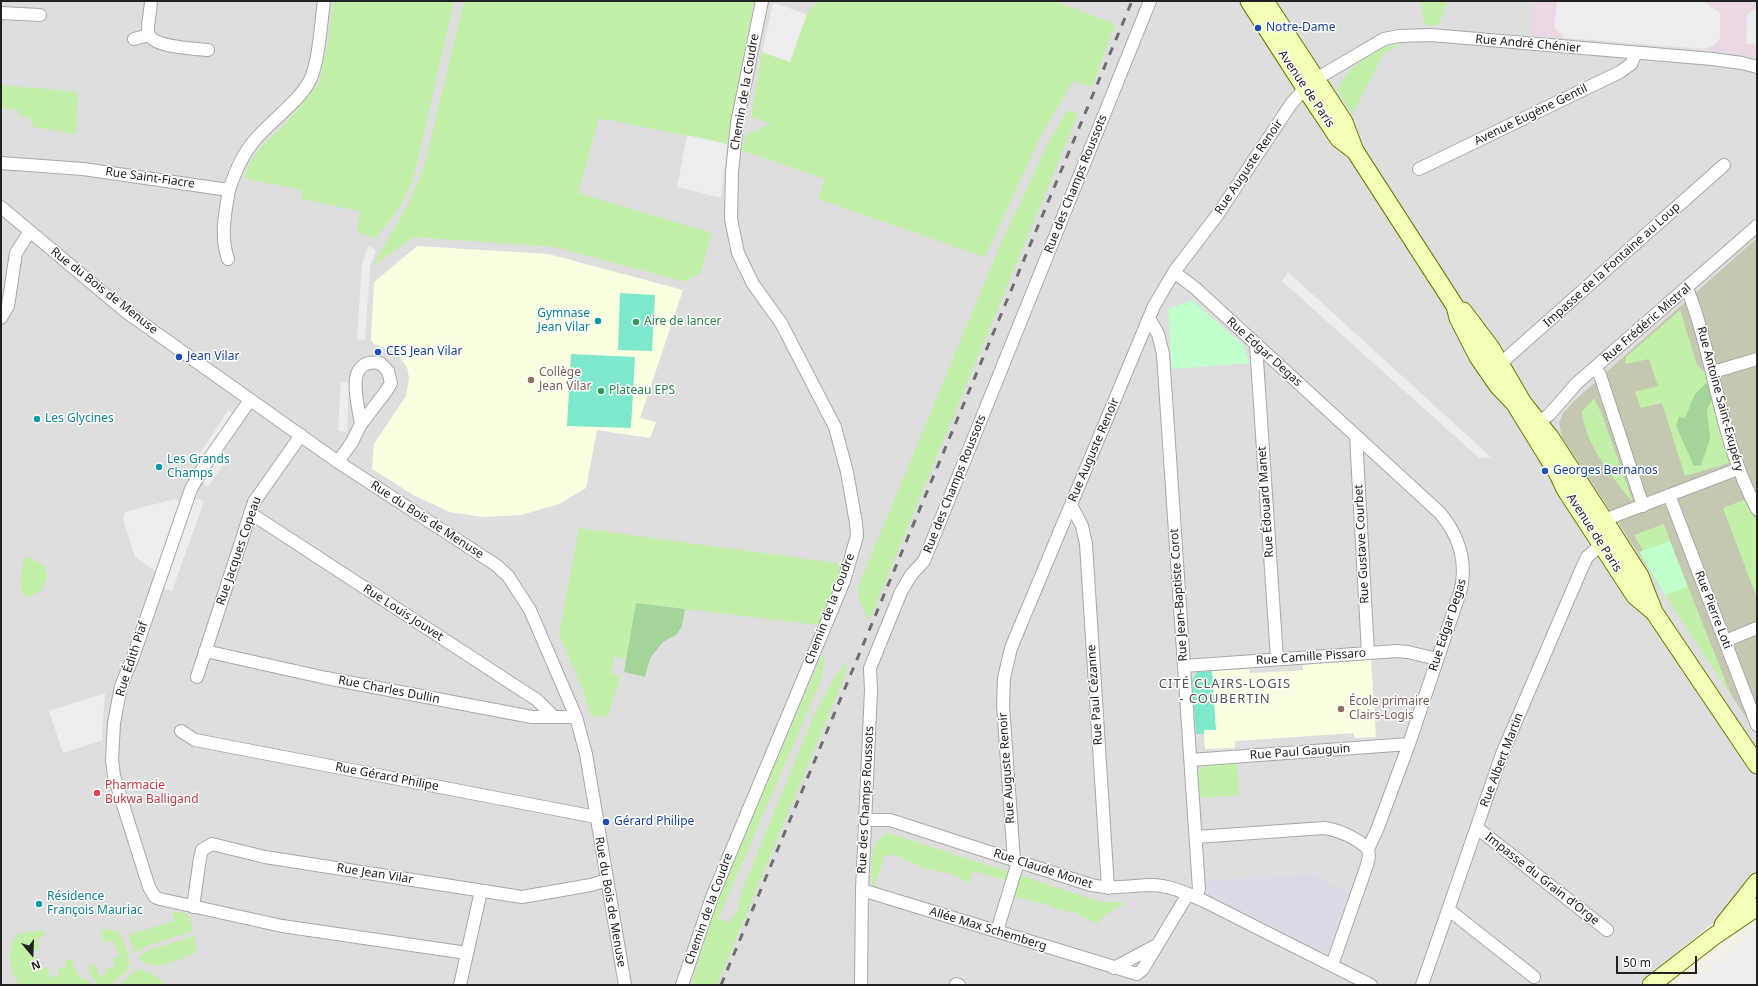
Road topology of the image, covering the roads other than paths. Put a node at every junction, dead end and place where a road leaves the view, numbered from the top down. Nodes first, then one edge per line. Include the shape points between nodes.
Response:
1 (152, 1) edge
2 (324, 1) edge
3 (762, 1) edge
4 (1150, 1) edge
5 (1249, 1) edge
6 (1265, 1) edge
7 (1, 13) edge
8 (40, 15) dead end
9 (149, 34) junction
10 (134, 39) dead end
11 (208, 50) dead end
12 (1636, 52) junction
13 (1757, 67) edge
14 (1310, 84) junction
15 (1, 163) edge
16 (1724, 165) dead end
17 (1419, 169) dead end
18 (229, 190) junction
19 (1, 207) edge
20 (1757, 226) edge
21 (30, 232) junction
22 (228, 259) dead end
23 (1174, 272) junction
24 (1687, 288) junction
25 (1454, 306) junction
26 (1, 318) edge
27 (1149, 318) junction
28 (1256, 345) junction
29 (1757, 359) edge
30 (1500, 364) junction
31 (1594, 368) junction
32 (1713, 372) junction
33 (250, 400) junction
34 (1538, 422) junction
35 (361, 424) junction
36 (302, 435) junction
37 (1356, 436) junction
38 (338, 462) junction
39 (1738, 469) junction
40 (1669, 495) junction
41 (1572, 500) junction
42 (1071, 505) junction
43 (1643, 506) junction
44 (1757, 509) edge
45 (250, 513) junction
46 (1604, 520) junction
47 (1601, 545) junction
48 (1614, 564) junction
49 (1654, 612) junction
50 (1757, 628) edge
51 (1725, 641) junction
52 (204, 651) junction
53 (1368, 653) junction
54 (1437, 659) junction
55 (1277, 660) junction
56 (1184, 666) junction
57 (197, 677) dead end
58 (553, 716) junction
59 (576, 717) junction
60 (1757, 725) edge
61 (180, 731) dead end
62 (1408, 744) junction
63 (1191, 760) junction
64 (1757, 765) edge
65 (596, 817) junction
66 (866, 820) junction
67 (1477, 828) junction
68 (1196, 837) junction
69 (1368, 848) junction
70 (1016, 861) junction
71 (607, 880) junction
72 (1757, 882) edge
73 (1108, 888) junction
74 (862, 890) junction
75 (481, 891) junction
76 (1192, 895) junction
77 (193, 907) junction
78 (1757, 907) edge
79 (1449, 910) junction
80 (1607, 930) dead end
81 (997, 931) junction
82 (1713, 937) junction
83 (1155, 946) junction
84 (467, 953) junction
85 (1332, 965) junction
86 (1114, 968) junction
87 (1534, 977) dead end
88 (460, 985) edge
89 (625, 985) edge
90 (682, 985) edge
91 (862, 985) edge
92 (1371, 985) edge
93 (1422, 985) edge
94 (1652, 985) edge

1 - 9 street
2 - 18 street via 314,69 309,81 254,141 244,155
3 - 90 street, Chemin de la Coudre via 736,131 730,208 734,236 738,253 753,284 781,323 835,427 847,472 856,536 844,581 712,897
4 - 66 street, Rue des Champs Roussots via 924,561 911,575 901,592 870,668
5 - 14 main road, Avenue de Paris
6 - 14 main road, Avenue de Paris
7 - 8 street
9 - 10 street
9 - 11 street via 159,43
12 - 13 street, Rue André Chénier via 1730,61
12 - 14 street, Rue André Chénier via 1432,35 1399,36 1384,39
12 - 17 street, Avenue Eugène Gentil via 1631,64 1620,72
14 - 23 street, Rue Auguste Renoir via 1291,104 1218,214
14 - 25 main road, Avenue de Paris via 1344,122 1355,151
15 - 18 street, Rue Saint-Fiacre via 86,169
16 - 30 street, Impasse de la Fontaine au Loup
18 - 22 street via 224,222 224,247
19 - 21 street, Rue du Bois de Menuse
20 - 24 street, Rue Frédéric Mistral
21 - 26 street via 16,253 8,306
21 - 33 street, Rue du Bois de Menuse via 125,311
23 - 27 street, Rue Auguste Renoir via 1163,288
23 - 28 street, Rue Edgar Degas via 1195,288
24 - 31 street, Rue Frédéric Mistral
24 - 32 street, Rue Antoine Saint-Exupéry
25 - 30 main road, Avenue de Paris via 1465,312
25 - 41 main road, Avenue de Paris via 1478,357 1498,386 1515,404
27 - 42 street, Rue Auguste Renoir
27 - 56 street, Rue Jean-Baptiste Corot via 1158,334 1163,354
28 - 37 street, Rue Edgar Degas
28 - 55 street, Rue Édouard Manet
29 - 32 street
30 - 34 main road, Avenue de Paris via 1523,404
31 - 34 street, Rue Frédéric Mistral via 1549,415
31 - 43 street via 1600,375
32 - 39 street, Rue Antoine Saint-Exupéry
33 - 36 street, Rue du Bois de Menuse
33 - 77 street, Rue Édith Piaf via 191,489 121,686 114,723 114,776 152,894 160,899
34 - 46 main road, Avenue de Paris
35 - 35 street via 391,382 388,371 380,363 367,364 357,372
35 - 38 street
36 - 38 street, Rue du Bois de Menuse
36 - 45 street, Rue Jacques Copeau via 259,493
37 - 53 street, Rue Gustave Courbet
37 - 54 street, Rue Edgar Degas via 1440,514 1461,547 1463,582
38 - 59 street, Rue du Bois de Menuse via 484,556 508,576 530,610
39 - 40 street
39 - 44 street, Rue Antoine Saint-Exupéry
40 - 43 street
40 - 51 street, Rue Pierre Loti
41 - 46 street via 1591,519
41 - 47 main road, Avenue de Paris
42 - 70 street, Rue Auguste Renoir via 1011,648 1004,678 1002,705
42 - 73 street, Rue Paul Cézanne via 1082,526 1086,544
43 - 46 street
45 - 52 street, Rue Jacques Copeau
45 - 58 street, Rue Louis Jouvet via 537,700
46 - 48 street via 1603,530 1612,550
46 - 49 main road, Avenue de Paris via 1640,576
47 - 48 main road, Avenue de Paris
47 - 67 street, Rue Albert Martin via 1587,557 1581,570 1502,754
48 - 49 main road, Avenue de Paris via 1634,596
49 - 64 main road, Avenue de Paris
50 - 51 street
51 - 60 street, Rue Pierre Loti
52 - 57 street, Rue Jacques Copeau
52 - 58 street, Rue Charles Dullin via 341,681 532,717
53 - 54 street, Rue Camille Pissaro via 1408,652
53 - 55 street, Rue Camille Pissaro
54 - 62 street, Rue Edgar Degas
55 - 56 street, Rue Camille Pissaro
56 - 63 street, Rue Jean-Baptiste Corot
58 - 59 street, Rue Charles Dullin
59 - 65 street, Rue du Bois de Menuse via 583,738
61 - 65 street, Rue Gérard Philipe via 195,740
62 - 63 street, Rue Paul Gauguin
62 - 69 street, Rue Edgar Degas
63 - 68 street, Rue Jean-Baptiste Corot
65 - 71 street, Rue du Bois de Menuse
66 - 70 street, Rue Claude Monet via 890,820
66 - 74 street, Rue des Champs Roussots
67 - 79 street, Rue Albert Martin
67 - 80 street, Impasse du Grain d'Orge
68 - 69 street via 1324,828 1333,829 1362,842
68 - 76 street, Rue Jean-Baptiste Corot via 1200,889
69 - 85 street, Rue Edgar Degas via 1367,865
70 - 73 street, Rue Claude Monet via 1090,885
70 - 81 street
71 - 75 street, Rue Jean Vilar via 532,896
71 - 89 street, Rue du Bois de Menuse
72 - 82 main road
73 - 76 street, Rue Claude Monet via 1152,885
74 - 81 street, Allée Max Schemberg
74 - 91 street, Rue des Champs Roussots
75 - 77 street, Rue Jean Vilar via 265,857 212,844 202,850
75 - 84 street
76 - 83 street, Allée Max Schemberg
76 - 85 street, Rue Claude Monet
77 - 84 street via 282,926
78 - 82 main road
79 - 87 street
79 - 93 street, Rue Albert Martin
81 - 86 street, Allée Max Schemberg
82 - 94 main road
83 - 86 street, Allée Max Schemberg
83 - 86 street, Allée Max Schemberg via 1143,969 1137,974
84 - 88 street
85 - 92 street, Rue Claude Monet

